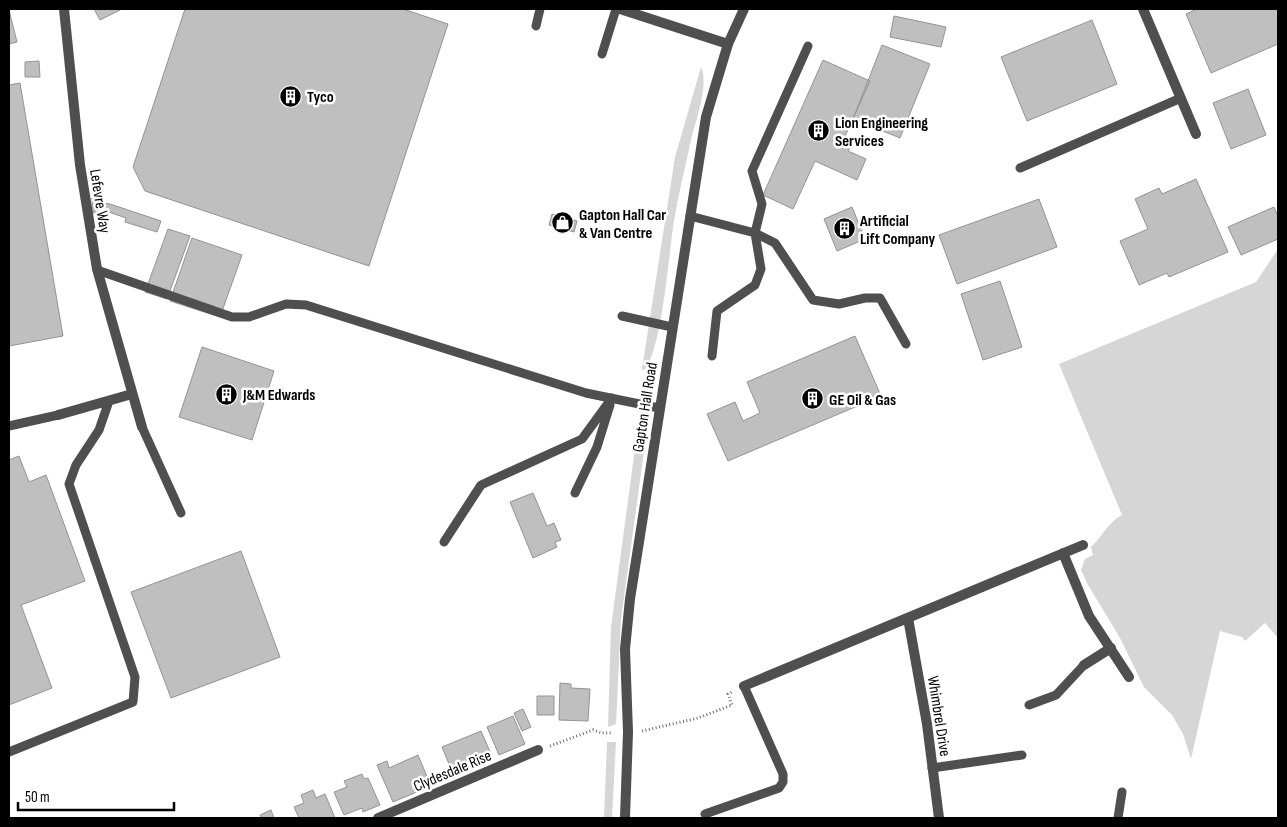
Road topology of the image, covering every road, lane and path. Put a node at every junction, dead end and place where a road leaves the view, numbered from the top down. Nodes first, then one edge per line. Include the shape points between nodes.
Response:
1 (64, 9) edge
2 (540, 9) edge
3 (616, 9) edge
4 (620, 9) edge
5 (744, 9) edge
6 (1143, 9) edge
7 (536, 26) dead end
8 (728, 44) junction
9 (808, 46) dead end
10 (602, 54) dead end
11 (1181, 98) junction
12 (1196, 134) dead end
13 (1020, 168) dead end
14 (690, 216) junction
15 (755, 233) junction
16 (97, 270) junction
17 (622, 316) dead end
18 (672, 327) junction
19 (906, 344) dead end
20 (712, 356) dead end
21 (132, 394) junction
22 (612, 398) junction
23 (109, 401) junction
24 (659, 408) junction
25 (58, 415) joint
26 (9, 426) edge
27 (142, 427) joint
28 (575, 493) dead end
29 (181, 513) dead end
30 (444, 542) dead end
31 (1083, 545) dead end
32 (1063, 553) junction
33 (908, 618) junction
34 (1111, 648) junction
35 (1084, 665) joint
36 (1129, 677) dead end
37 (744, 686) junction
38 (1029, 705) dead end
39 (628, 732) junction
40 (538, 750) joint
41 (9, 752) edge
42 (1022, 755) dead end
43 (932, 768) junction
44 (1122, 792) dead end
45 (705, 814) dead end
46 (395, 815) edge
47 (378, 818) edge
48 (625, 818) edge
49 (939, 818) edge
50 (1118, 818) edge

1 - 16 street, Lefevre Way via 80,165
2 - 7 lane
3 - 10 lane
4 - 8 street
5 - 8 street, Gapton Hall Road
6 - 11 street
8 - 14 street, Gapton Hall Road via 706,117
9 - 15 lane via 752,171 762,204
11 - 12 street
11 - 13 lane
14 - 15 lane
14 - 18 street, Gapton Hall Road
15 - 19 lane via 775,243 813,300 839,304 880,298
15 - 20 lane via 761,268 755,285 717,311
16 - 21 street, Lefevre Way
16 - 22 lane via 232,317 249,317 286,304 306,305 586,393
17 - 18 lane
18 - 24 street, Gapton Hall Road
21 - 23 street
21 - 27 street, Lefevre Way
22 - 24 lane
22 - 28 lane via 596,447
22 - 30 lane via 582,439 481,485
23 - 25 street
23 - 41 lane via 99,430 76,465 69,484 135,676 133,702
24 - 39 street, Gapton Hall Road via 627,633
25 - 26 lane
27 - 29 lane
31 - 32 street
32 - 33 street
32 - 34 street via 1090,616
33 - 37 street
33 - 43 street, Whimbrel Drive
34 - 35 street
34 - 36 street
35 - 38 lane via 1056,695
37 - 39 path via 728,694 732,705 698,718
37 - 45 lane via 783,774 783,782 779,788
39 - 40 path via 593,730
39 - 48 street, Gapton Hall Road
40 - 46 street, Clydesdale Rise
42 - 43 lane
43 - 49 street, Whimbrel Drive
44 - 50 lane
46 - 47 street, Clydesdale Rise

